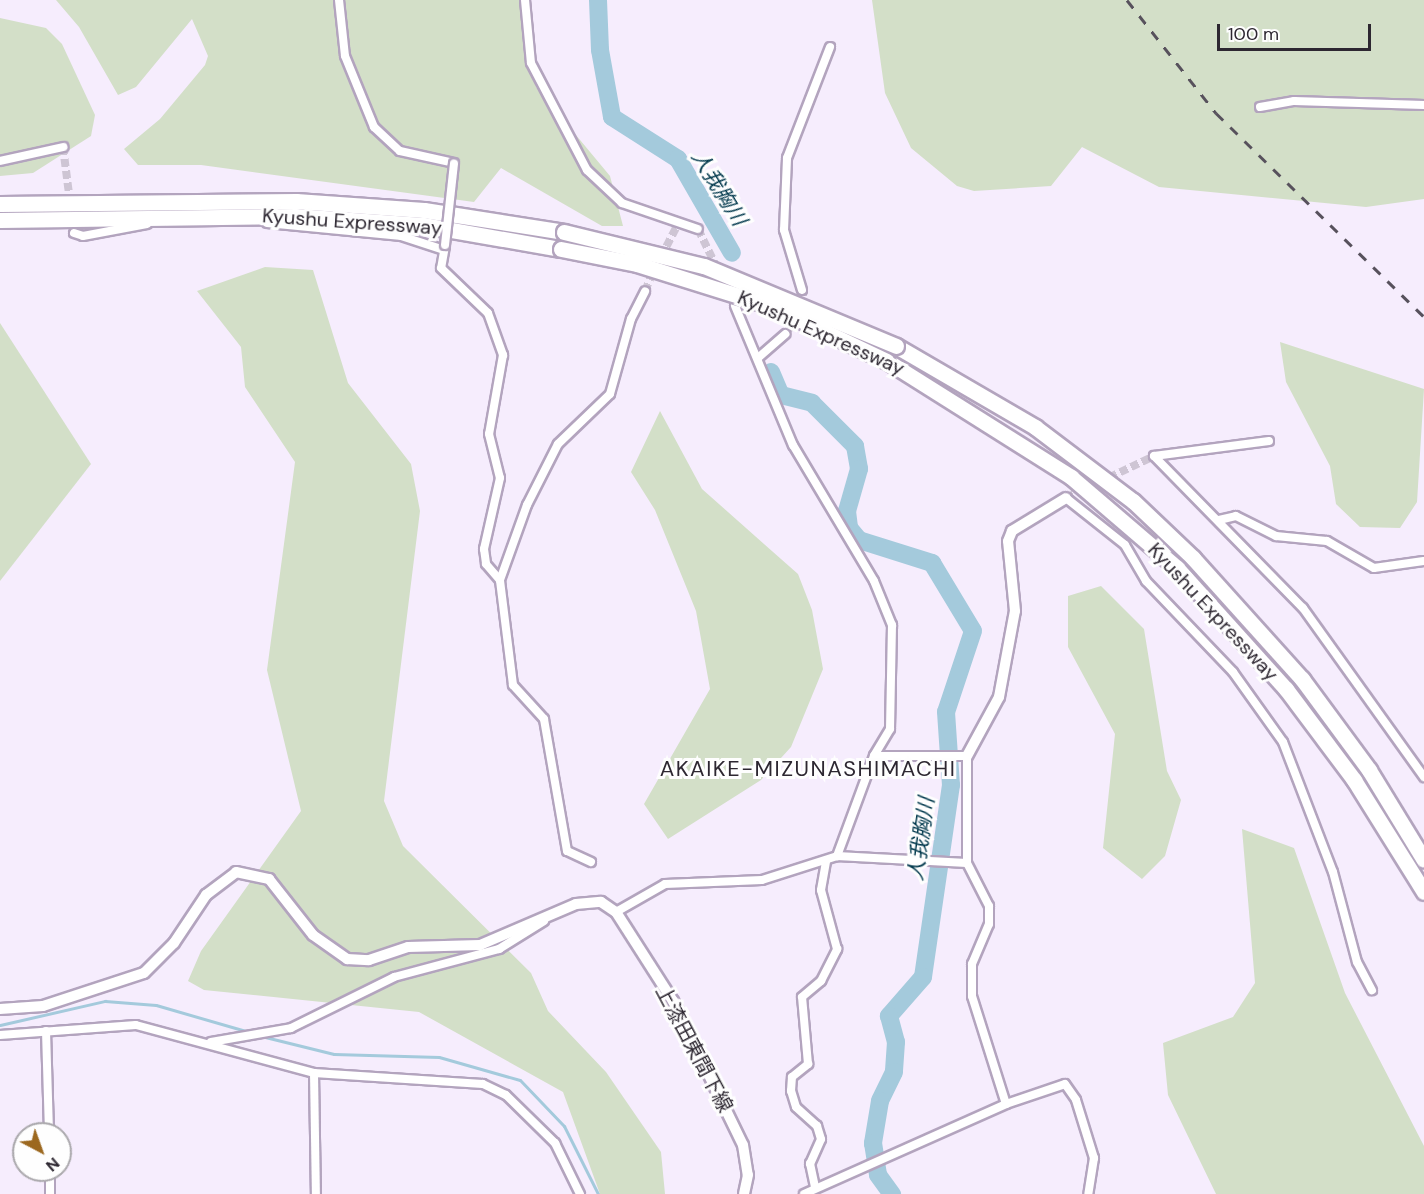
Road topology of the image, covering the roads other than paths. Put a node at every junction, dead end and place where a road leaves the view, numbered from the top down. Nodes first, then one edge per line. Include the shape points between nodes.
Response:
1 (339, 0) edge
2 (525, 0) edge
3 (830, 47) dead end
4 (1424, 105) edge
5 (1260, 107) dead end
6 (63, 147) dead end
7 (0, 162) edge
8 (0, 204) edge
9 (0, 219) edge
10 (698, 229) dead end
11 (74, 233) dead end
12 (444, 248) junction
13 (802, 290) tunnel mouth
14 (645, 291) tunnel mouth
15 (735, 306) dead end
16 (786, 334) tunnel mouth
17 (759, 357) junction
18 (1269, 441) dead end
19 (1066, 498) joint
20 (1219, 520) junction
21 (1424, 561) edge
22 (500, 580) junction
23 (874, 756) junction
24 (967, 756) junction
25 (1424, 777) edge
26 (837, 856) junction
27 (1424, 860) edge
28 (826, 861) junction
29 (591, 862) dead end
30 (967, 863) junction
31 (1424, 892) edge
32 (616, 912) junction
33 (554, 913) junction
34 (1372, 990) dead end
35 (0, 1009) edge
36 (46, 1031) junction
37 (0, 1035) edge
38 (211, 1042) junction
39 (314, 1072) junction
40 (1006, 1104) junction
41 (49, 1122) edge
42 (815, 1187) junction
43 (316, 1194) edge
44 (580, 1194) edge
45 (744, 1194) edge
46 (804, 1194) edge
47 (1088, 1194) edge

1 - 12 street, bridge via 345,56 374,127 400,151 454,163
2 - 10 street via 531,63 587,170 622,203
3 - 13 street via 787,158 784,230
4 - 5 street via 1294,101
6 - 7 street
8 - 27 highway, Kyushu Expressway, bridge via 296,201 424,210 564,232 704,266 896,346 1035,427 1132,501 1193,558 1302,679 1369,770
9 - 31 highway, Kyushu Expressway, bridge via 295,216 423,225 637,264 771,306 887,361 1038,453 1177,568 1293,698 1354,780
11 - 12 street via 186,220 264,222 401,236
12 - 22 street via 441,268 488,314 503,355 489,434 500,478 484,549 489,570
14 - 22 street via 630,319 610,394 558,444 526,505
15 - 17 street
16 - 17 street
17 - 23 street via 793,445 874,581 892,625 890,729
18 - 20 street via 1154,456
19 - 24 main road via 1012,531 1008,541 1015,610 999,697
19 - 34 street via 1125,545 1146,581 1233,672 1283,742 1329,862 1357,962
20 - 21 street via 1236,516 1276,536 1327,541 1374,568
20 - 25 street via 1303,608
22 - 29 street via 513,685 544,719 567,851
23 - 24 street
23 - 26 street
24 - 30 street
26 - 28 street
26 - 30 street
28 - 32 street via 762,880 665,884
28 - 42 street via 821,890 837,949 821,981 802,997 808,1064 792,1077 791,1091 796,1107 817,1126 821,1139 810,1164
30 - 40 street via 989,906 989,924 972,964 972,996
32 - 33 main road via 590,902
32 - 45 main road, 上漆田東間下線 via 673,1000 743,1145 748,1175
33 - 35 main road via 480,945 408,947 369,960 347,959 313,935 269,879 236,872 206,895 174,942 144,973 43,1006
33 - 38 street via 499,949 394,977 291,1028
36 - 37 street
36 - 38 street via 136,1025
36 - 41 street
38 - 39 street
39 - 43 street
39 - 44 street via 453,1078 498,1091 555,1143
40 - 42 street
40 - 47 street via 1065,1084 1076,1100 1094,1158
42 - 46 street

